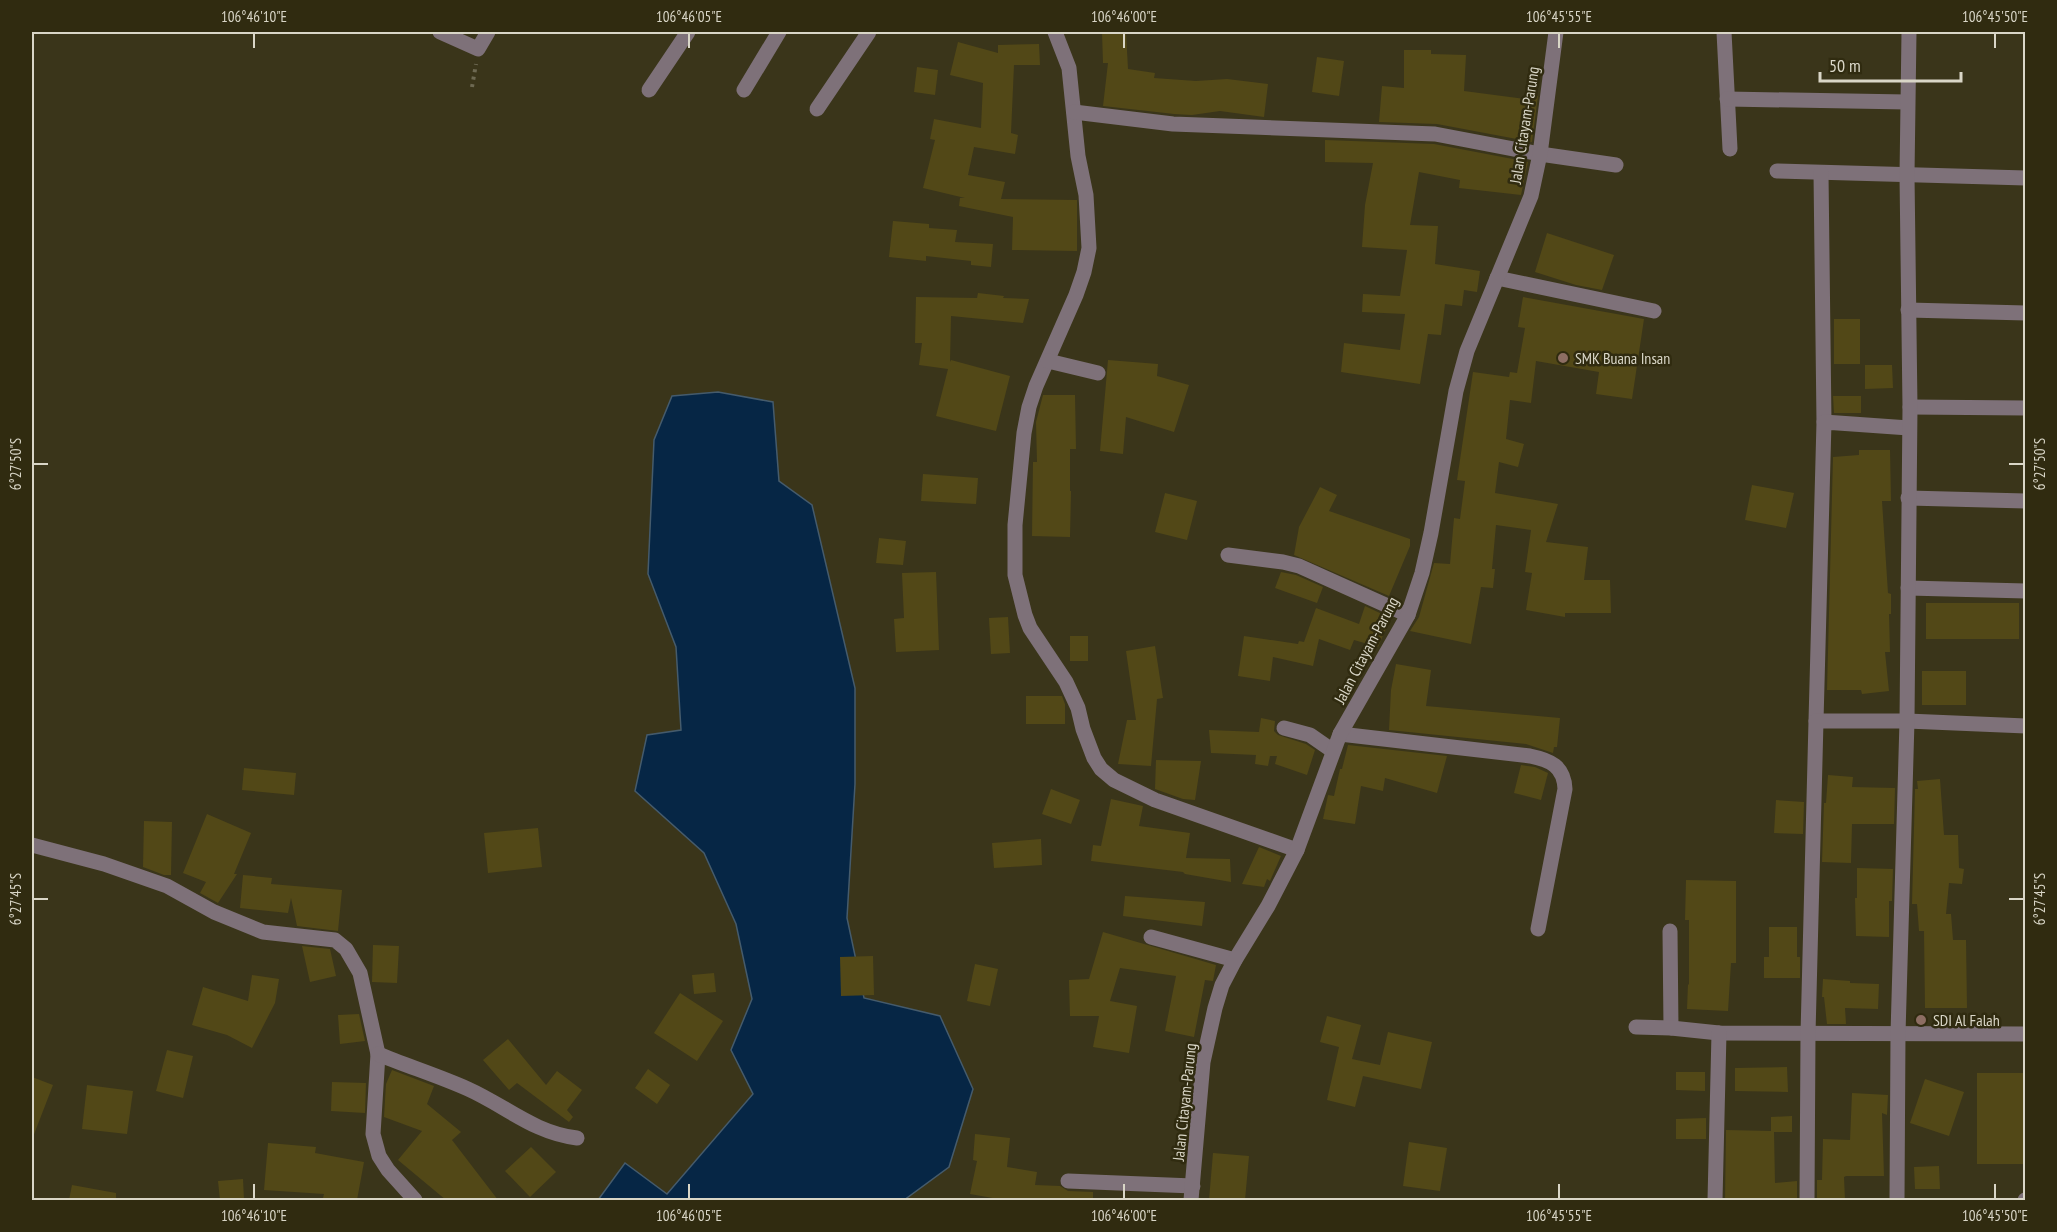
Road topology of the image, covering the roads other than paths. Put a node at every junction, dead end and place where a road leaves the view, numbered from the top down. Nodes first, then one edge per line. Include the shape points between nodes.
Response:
1 (440, 32) edge
2 (488, 32) edge
3 (688, 32) edge
4 (778, 32) edge
5 (869, 32) edge
6 (1055, 32) edge
7 (1556, 32) edge
8 (1724, 32) edge
9 (1909, 32) edge
10 (649, 90) dead end
11 (744, 90) dead end
12 (1727, 99) junction
13 (1907, 102) junction
14 (818, 109) dead end
15 (1074, 112) junction
16 (1730, 149) dead end
17 (1540, 154) junction
18 (1616, 165) dead end
19 (1777, 171) dead end
20 (1821, 172) junction
21 (1907, 175) junction
22 (2025, 178) edge
23 (1497, 278) junction
24 (1908, 310) junction
25 (1654, 311) dead end
26 (2025, 313) edge
27 (1048, 361) junction
28 (1098, 373) dead end
29 (1910, 407) junction
30 (2025, 408) edge
31 (1824, 422) junction
32 (1909, 428) junction
33 (1908, 498) junction
34 (2025, 501) edge
35 (1228, 555) dead end
36 (1908, 588) junction
37 (2025, 591) edge
38 (1408, 615) junction
39 (1816, 721) junction
40 (1907, 721) junction
41 (2025, 726) edge
42 (1284, 728) dead end
43 (1340, 734) junction
44 (1334, 751) junction
45 (32, 845) edge
46 (1297, 850) junction
47 (1538, 929) dead end
48 (1670, 932) dead end
49 (1151, 937) dead end
50 (1235, 960) junction
51 (1636, 1027) dead end
52 (1671, 1028) junction
53 (1719, 1033) junction
54 (1808, 1034) junction
55 (1898, 1034) junction
56 (2025, 1034) edge
57 (378, 1054) junction
58 (577, 1138) dead end
59 (1068, 1181) dead end
60 (1192, 1193) edge
61 (415, 1200) edge
62 (1715, 1200) edge
63 (1807, 1200) edge
64 (1897, 1200) edge

1 - 2 street via 478,49
3 - 10 street
4 - 11 street
5 - 14 street
6 - 15 street via 1069,68
7 - 17 street, Jalan Citayam-Parung
8 - 12 street
9 - 13 street
12 - 13 street
12 - 16 street
13 - 21 street
15 - 17 street via 1173,124 1435,134
15 - 27 street via 1089,248 1084,272
17 - 18 street
17 - 23 street, Jalan Citayam-Parung via 1531,196
19 - 20 street
20 - 21 street
20 - 31 street
21 - 22 street
21 - 24 street
23 - 25 street
23 - 38 street, Jalan Citayam-Parung via 1467,351 1456,391 1431,533
24 - 26 street
24 - 29 street
27 - 28 street
27 - 46 street via 1029,406 1024,434 1015,525 1016,575 1030,628 1066,682 1094,758 1114,780 1155,800
29 - 30 street
29 - 32 street
31 - 32 street
31 - 39 street
32 - 33 street
33 - 34 street
33 - 36 street
35 - 38 street via 1299,566
36 - 37 street
36 - 40 street
38 - 43 street, Jalan Citayam-Parung
39 - 40 street
39 - 54 street
40 - 41 street
40 - 55 street
42 - 44 street via 1310,735
43 - 44 street, Jalan Citayam-Parung
43 - 47 street via 1530,756 1559,770 1565,779 1565,789
44 - 46 street, Jalan Citayam-Parung
45 - 57 street via 167,886 214,912 263,932 335,940 346,949 360,973
46 - 50 street, Jalan Citayam-Parung
48 - 52 street
49 - 50 street
50 - 60 street, Jalan Citayam-Parung via 1222,985 1203,1062
51 - 52 street
52 - 53 street
53 - 54 street
53 - 62 street
54 - 55 street
54 - 63 street
55 - 56 street
55 - 64 street
57 - 58 street via 469,1089 542,1130
57 - 61 street via 373,1134 379,1156
59 - 60 street

